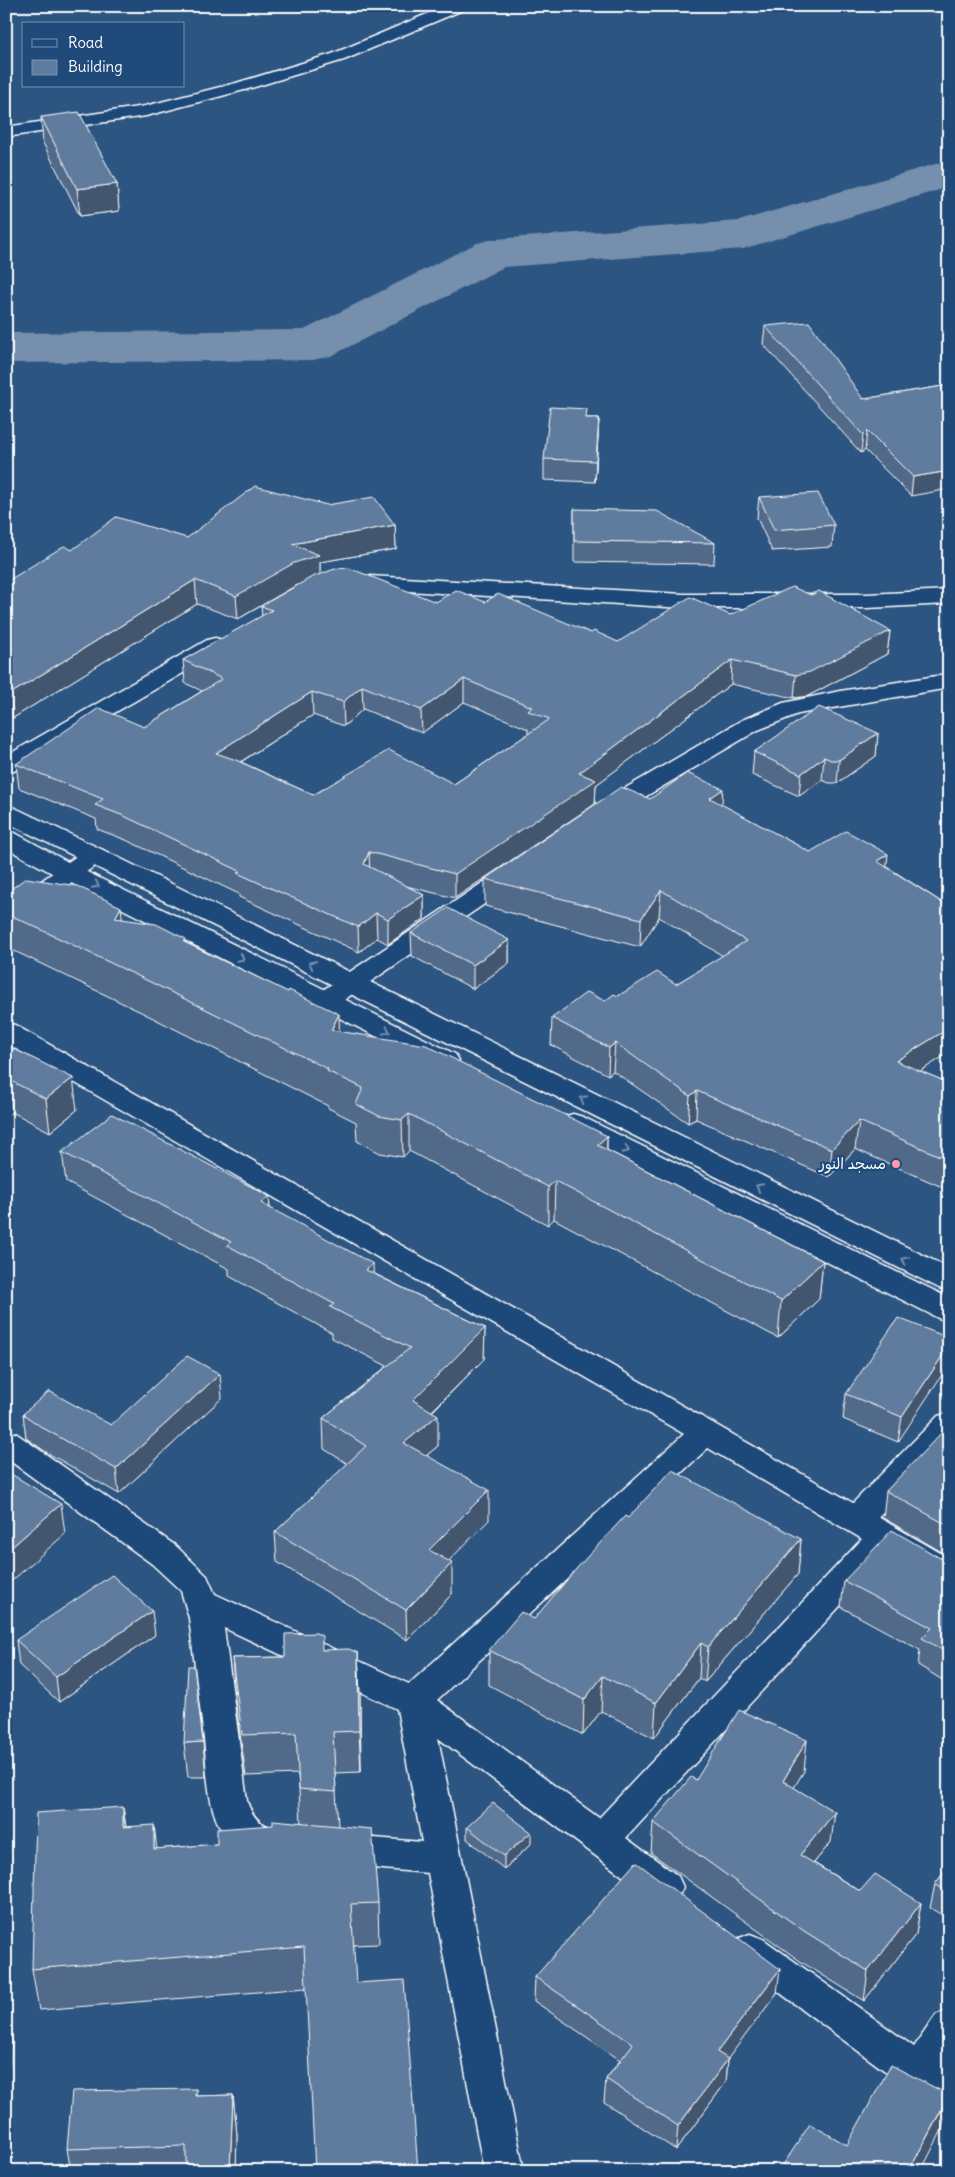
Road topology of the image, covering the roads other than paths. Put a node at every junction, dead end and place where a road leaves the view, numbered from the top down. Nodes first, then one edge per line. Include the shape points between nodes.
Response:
1 (460, 6) edge
2 (6, 132) edge
3 (332, 584) edge
4 (949, 597) edge
5 (236, 633) edge
6 (949, 681) edge
7 (6, 766) edge
8 (6, 813) edge
9 (587, 823) edge
10 (6, 838) edge
11 (94, 855) junction
12 (530, 862) edge
13 (70, 873) junction
14 (6, 918) edge
15 (351, 984) junction
16 (326, 1000) junction
17 (6, 1032) edge
18 (468, 1071) edge
19 (548, 1111) edge
20 (946, 1298) edge
21 (949, 1424) edge
22 (706, 1432) junction
23 (6, 1442) edge
24 (870, 1528) junction
25 (949, 1574) edge
26 (200, 1602) junction
27 (413, 1702) junction
28 (601, 1840) junction
29 (444, 1859) junction
30 (688, 1904) edge
31 (728, 1933) edge
32 (949, 2027) edge
33 (918, 2073) junction
34 (949, 2095) edge
35 (504, 2171) edge

1 - 2 street via 338,57 242,86 146,111
3 - 4 street via 359,582 683,601 867,601
5 - 7 street
6 - 9 street via 791,708 750,725
8 - 11 street
10 - 13 street
11 - 13 street
15 -> 11 street
12 - 15 street
13 - 14 street
13 -> 16 street
15 - 16 street
20 -> 15 street
16 -> 18 street
17 - 22 street
19 -> 20 street
21 - 24 street
22 - 24 street
22 - 27 street
23 - 26 street via 164,1555 195,1585
24 - 25 street
24 - 28 street
26 - 27 street
26 - 29 street via 206,1618 229,1801 236,1822 259,1843
27 - 28 street
27 - 29 street
28 - 30 street
29 - 35 street
31 - 33 street
32 - 33 street
33 - 34 street

